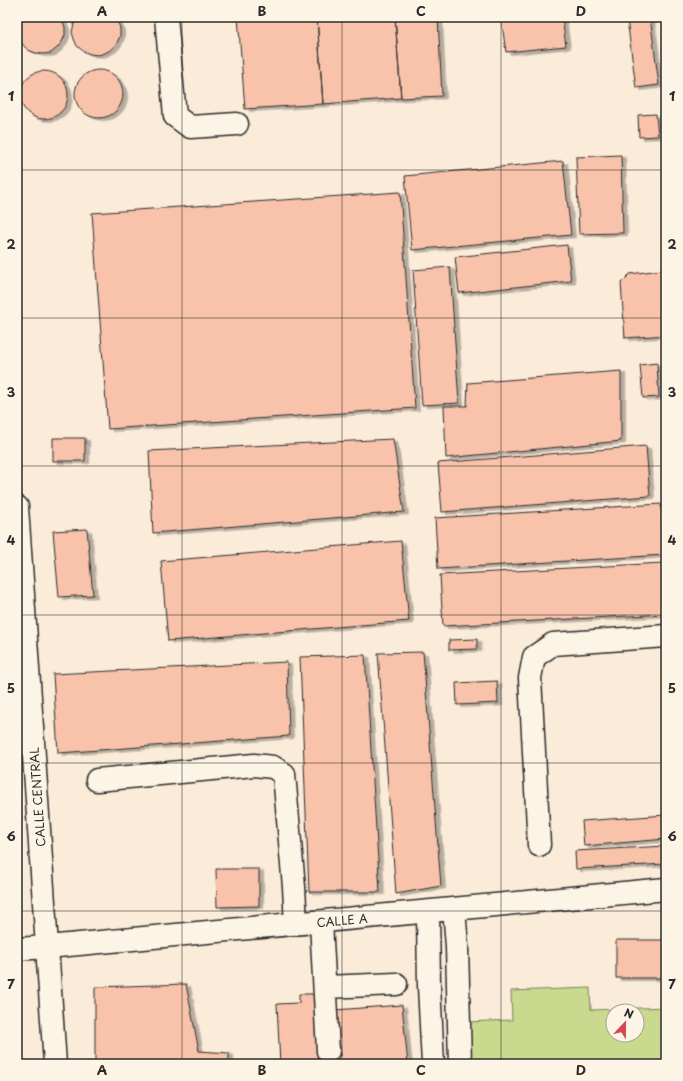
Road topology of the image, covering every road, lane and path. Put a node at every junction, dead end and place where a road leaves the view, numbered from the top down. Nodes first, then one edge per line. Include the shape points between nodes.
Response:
1 (166, 17) edge
2 (237, 124) dead end
3 (17, 507) edge
4 (666, 636) edge
5 (97, 780) dead end
6 (539, 845) dead end
7 (666, 889) edge
8 (454, 909) junction
9 (428, 912) junction
10 (321, 922) junction
11 (296, 924) junction
12 (47, 948) junction
13 (17, 949) edge
14 (396, 984) dead end
15 (325, 987) junction
16 (328, 1051) dead end
17 (55, 1064) edge
18 (433, 1064) edge
19 (460, 1064) edge

1 - 2 street via 175,116 190,127
3 - 12 street, CALLE CENTRAL
4 - 6 street via 553,644 534,657 530,678
5 - 11 street via 254,765 272,767 284,774
7 - 8 street, CALLE A
8 - 9 street, CALLE A
8 - 19 street
9 - 10 street, CALLE A
9 - 18 street
10 - 11 street, CALLE A
10 - 15 street
11 - 12 street, CALLE A
12 - 13 street, CALLE A
12 - 17 street, CALLE CENTRAL
14 - 15 street
15 - 16 street

